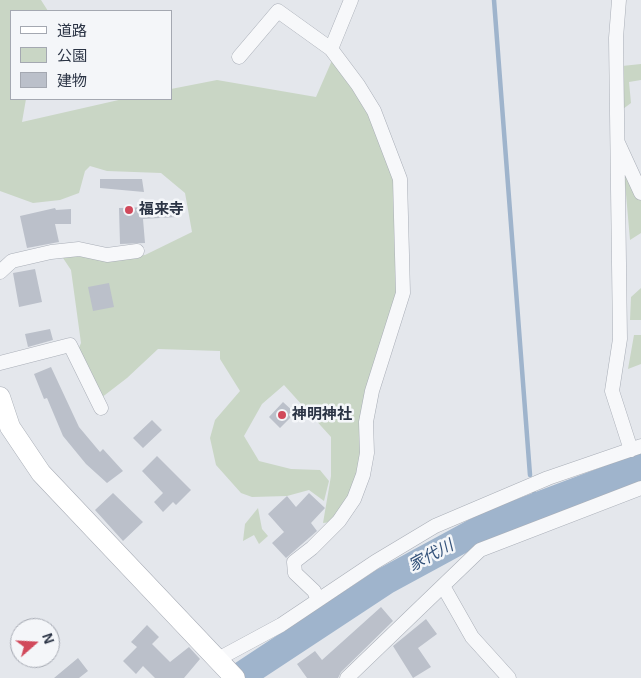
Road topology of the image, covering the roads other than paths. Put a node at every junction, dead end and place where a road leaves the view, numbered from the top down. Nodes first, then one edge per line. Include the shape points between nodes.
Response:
1 (351, 0) edge
2 (619, 0) edge
3 (331, 49) junction
4 (239, 57) dead end
5 (616, 140) junction
6 (641, 193) edge
7 (137, 251) dead end
8 (0, 272) edge
9 (0, 363) edge
10 (0, 397) edge
11 (101, 408) dead end
12 (636, 448) edge
13 (641, 488) edge
14 (443, 586) junction
15 (318, 600) junction
16 (225, 667) edge
17 (347, 678) edge
18 (509, 678) edge

1 - 3 street
2 - 5 street
3 - 4 street via 278,10
3 - 15 street via 374,111 400,179 404,293 372,390 366,422 367,452 354,499 339,521 294,562 295,573 314,591
5 - 6 street
5 - 12 street via 620,339 612,391
7 - 8 street via 106,255 78,249 51,252 12,261
9 - 11 street via 70,345
10 - 16 street via 10,427 41,473
12 - 15 street via 548,478 435,526
13 - 14 street via 480,550
14 - 17 street
14 - 18 street via 472,637
15 - 16 street

